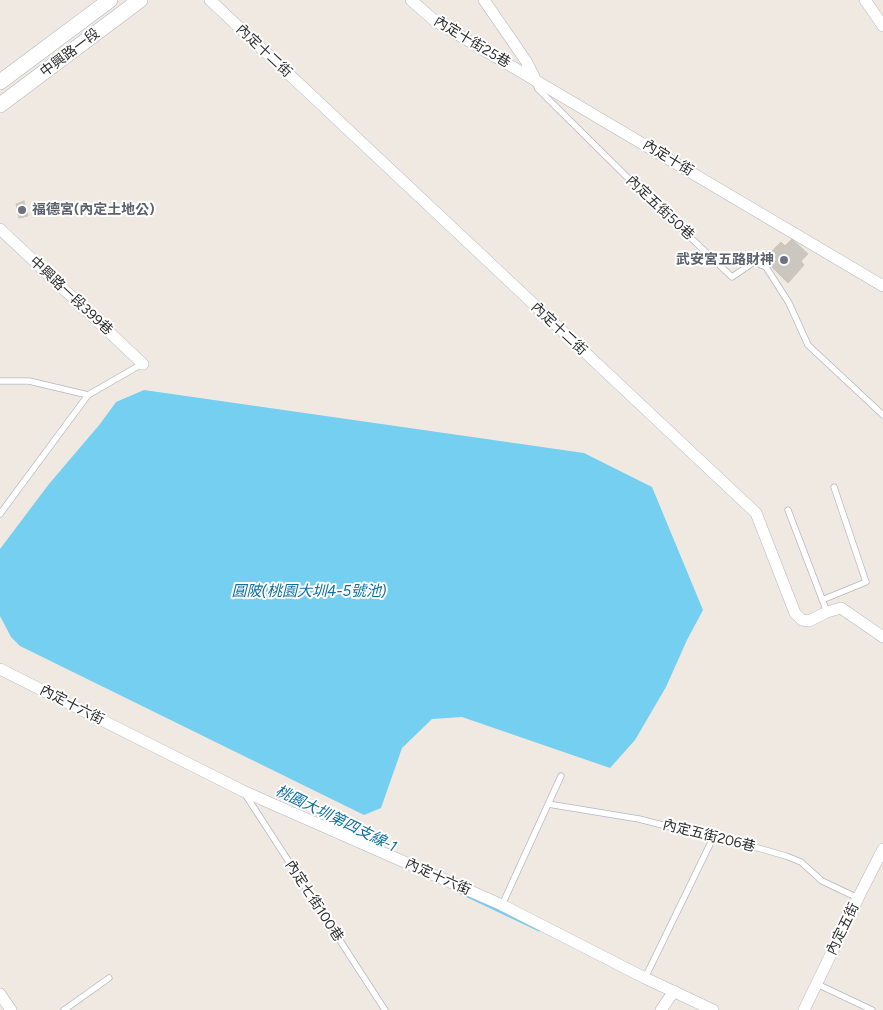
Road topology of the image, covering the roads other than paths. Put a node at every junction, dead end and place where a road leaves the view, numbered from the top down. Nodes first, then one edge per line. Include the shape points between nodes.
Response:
1 (140, 0) edge
2 (210, 0) edge
3 (411, 0) edge
4 (484, 0) edge
5 (865, 0) edge
6 (108, 2) edge
7 (224, 5) edge
8 (117, 18) junction
9 (883, 26) edge
10 (535, 79) junction
11 (0, 82) edge
12 (0, 105) edge
13 (0, 229) edge
14 (883, 286) edge
15 (143, 364) joint
16 (0, 381) edge
17 (88, 396) junction
18 (883, 415) edge
19 (834, 487) dead end
20 (788, 510) dead end
21 (0, 514) edge
22 (822, 600) junction
23 (826, 612) junction
24 (883, 637) edge
25 (0, 668) edge
26 (561, 776) dead end
27 (243, 791) junction
28 (548, 804) junction
29 (713, 838) junction
30 (883, 849) edge
31 (858, 898) junction
32 (502, 905) junction
33 (109, 978) dead end
34 (644, 978) junction
35 (817, 984) junction
36 (674, 991) junction
37 (0, 994) edge
38 (11, 1010) edge
39 (64, 1010) edge
40 (385, 1010) edge
41 (661, 1010) edge
42 (713, 1010) edge
43 (804, 1010) edge
44 (872, 1010) edge

1 - 8 street, 中興路一段
2 - 7 street, 內定十二街
3 - 10 street, 內定十街25巷 via 435,21
4 - 10 street
5 - 9 street
6 - 8 street
6 - 11 street, 中興路一段
7 - 23 street, 內定十二街 via 756,513 795,613 802,620 809,621
8 - 12 street, 中興路一段
10 - 14 street, 內定十街
10 - 18 lane, 內定五街50巷 via 538,89 732,277 754,262 766,267 789,303 808,345
13 - 15 street, 中興路一段399巷
15 - 17 lane
16 - 17 lane via 29,380
17 - 21 lane
19 - 22 lane via 866,582
20 - 22 lane
22 - 23 lane
23 - 24 street, 內定十二街 via 841,608
25 - 27 street, 內定十六街
26 - 28 lane
27 - 32 street, 內定十六街
27 - 40 lane, 內定七街100巷
28 - 29 lane, 內定五街206巷 via 639,819
28 - 32 lane
29 - 31 lane, 內定五街206巷 via 801,862 822,881
29 - 34 lane
30 - 31 street, 內定五街
31 - 35 street, 內定五街
32 - 34 street, 內定十六街
33 - 39 lane
34 - 36 street, 內定十六街
35 - 43 street, 內定五街
35 - 44 lane
36 - 41 street
36 - 42 street, 內定十六街
37 - 38 street

